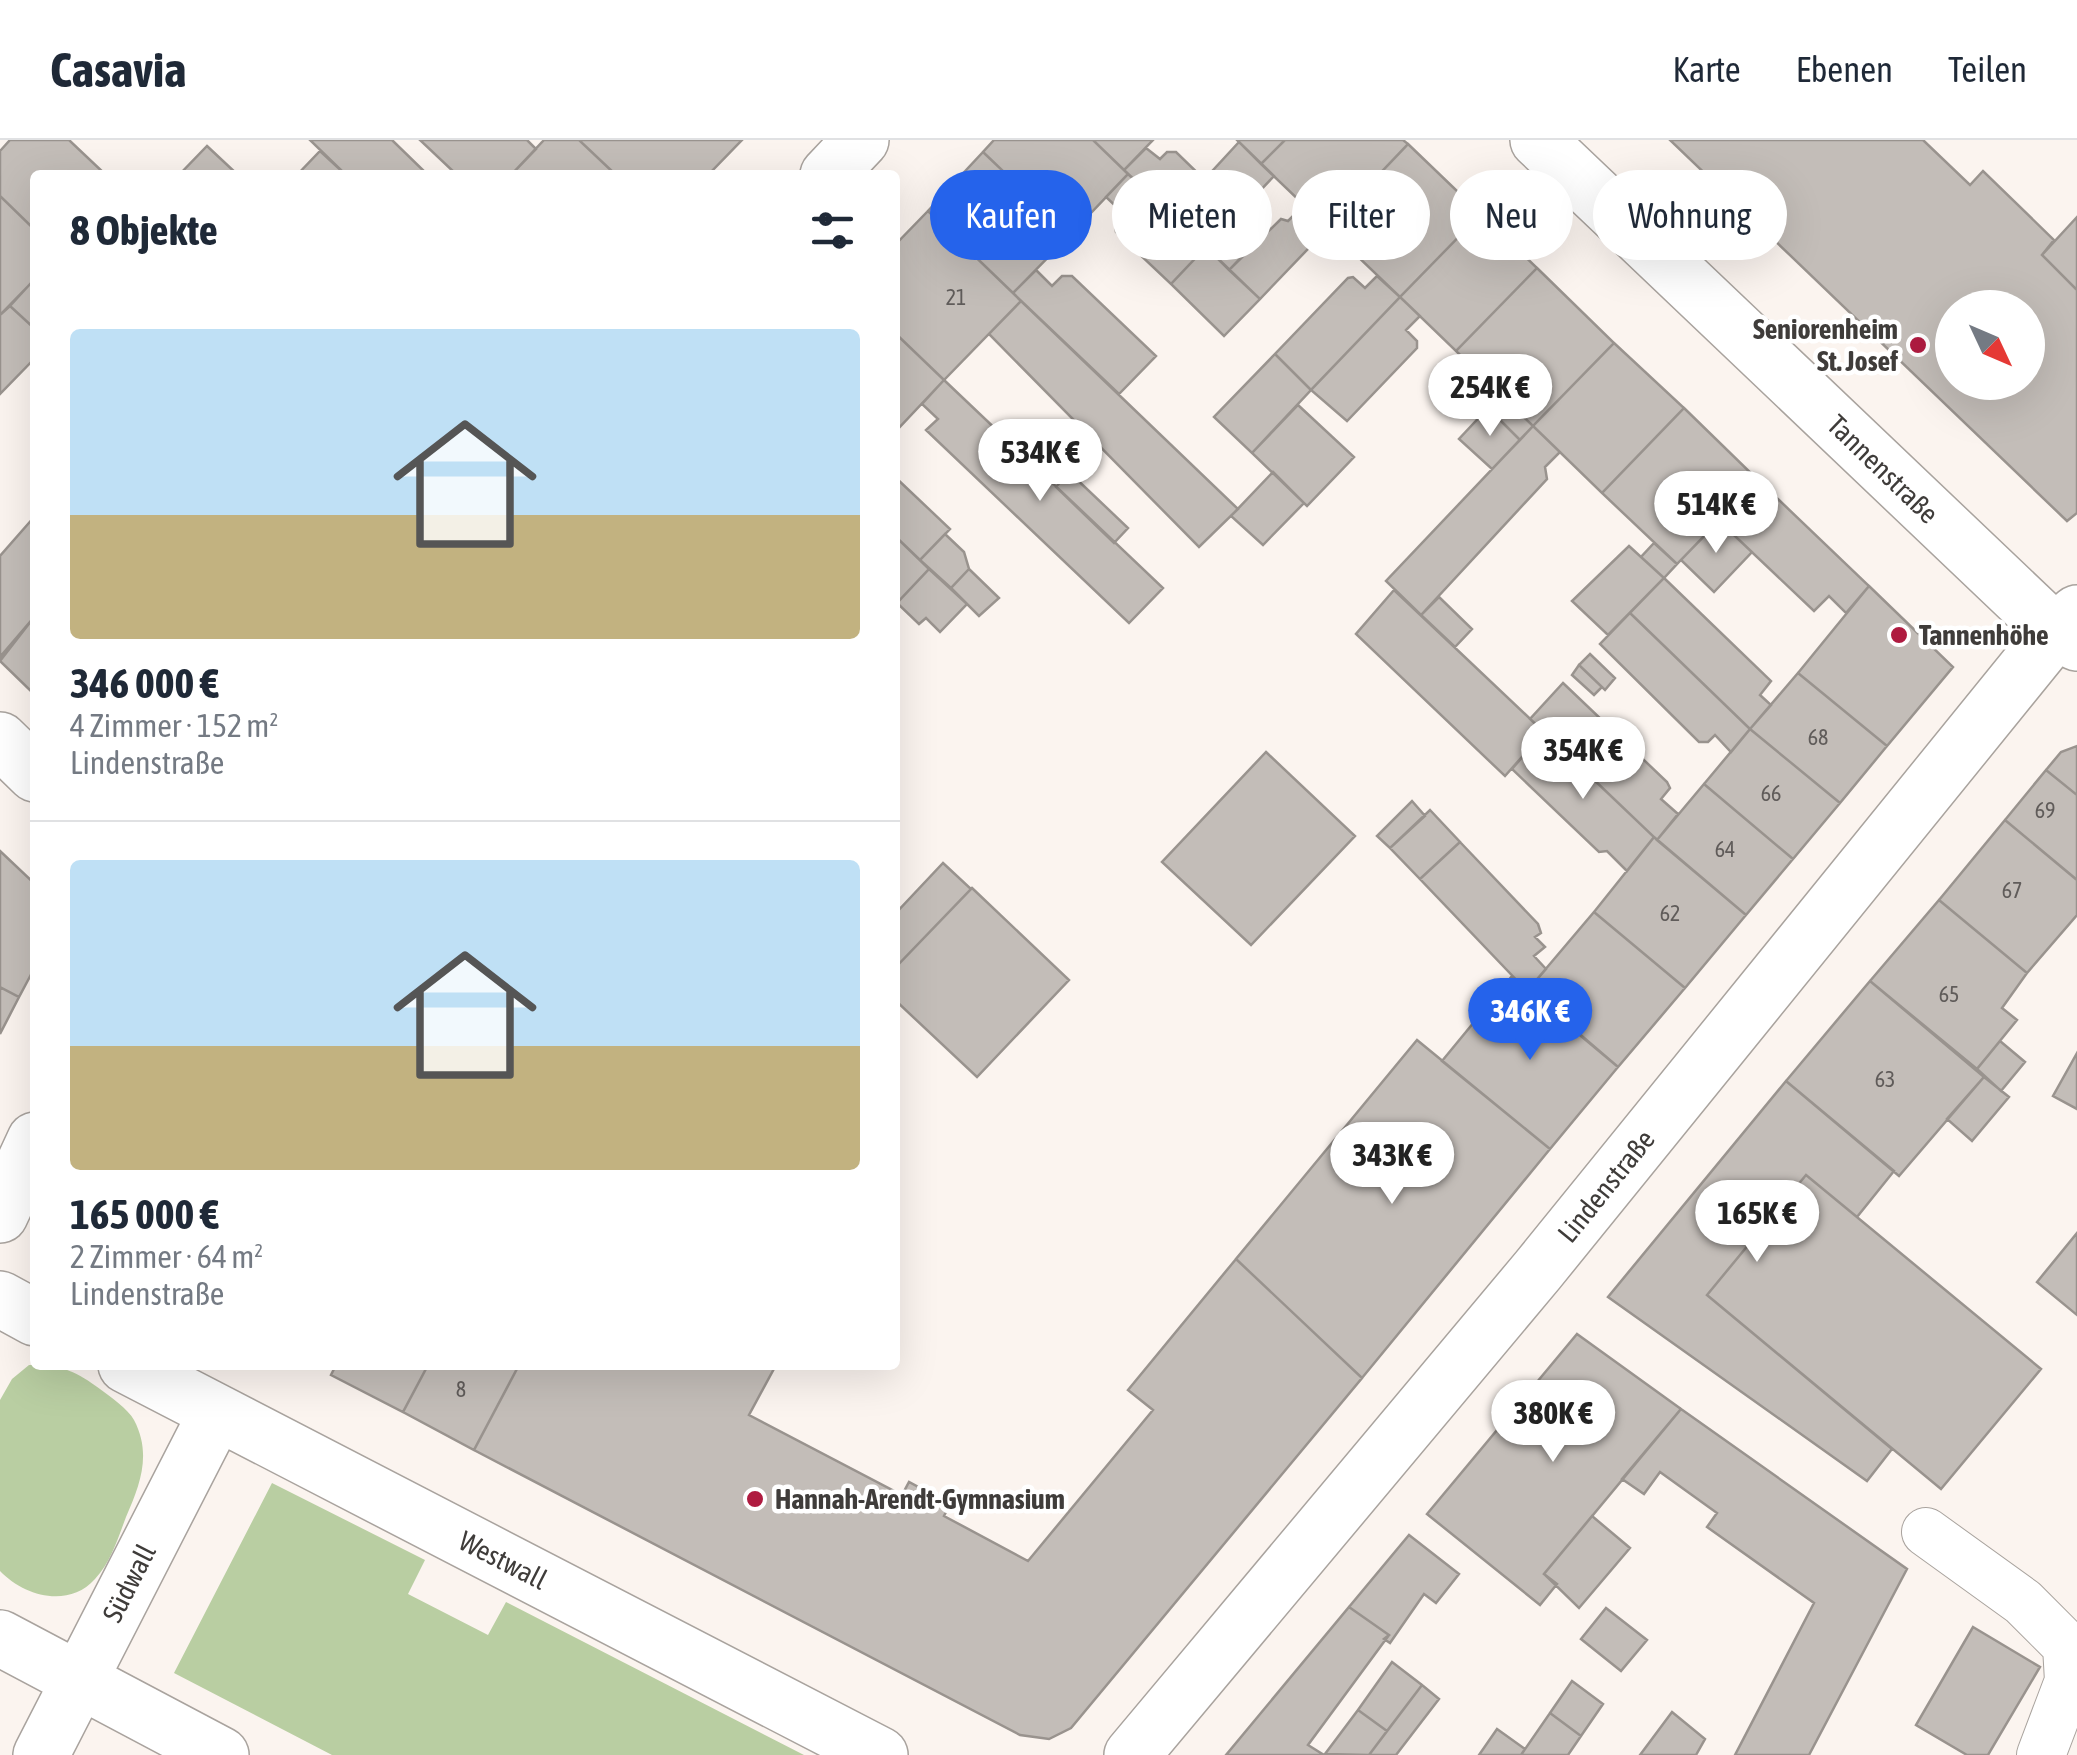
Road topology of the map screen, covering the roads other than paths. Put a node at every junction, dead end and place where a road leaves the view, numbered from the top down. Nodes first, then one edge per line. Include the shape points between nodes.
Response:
1 (861, 140) edge
2 (1538, 140) edge
3 (833, 170) edge
4 (2070, 629) edge
5 (0, 740) edge
6 (30, 769) edge
7 (30, 1151) edge
8 (0, 1216) edge
9 (0, 1299) edge
10 (30, 1315) edge
11 (136, 1370) edge
12 (217, 1412) junction
13 (1926, 1532) dead end
14 (0, 1638) edge
15 (80, 1680) junction
16 (41, 1755) edge
17 (221, 1755) edge
18 (880, 1755) edge
19 (1132, 1755) edge
20 (2041, 1755) edge

1 - 3 street
2 - 4 street, Tannenstraße
4 - 19 street, Lindenstraße
5 - 6 street
7 - 8 street
9 - 10 street
11 - 12 street, Westwall
12 - 15 street, Südwall
12 - 18 street, Westwall
13 - 20 lane via 2023,1602 2066,1646 2068,1681
14 - 15 street
15 - 16 street, Südwall
15 - 17 street

